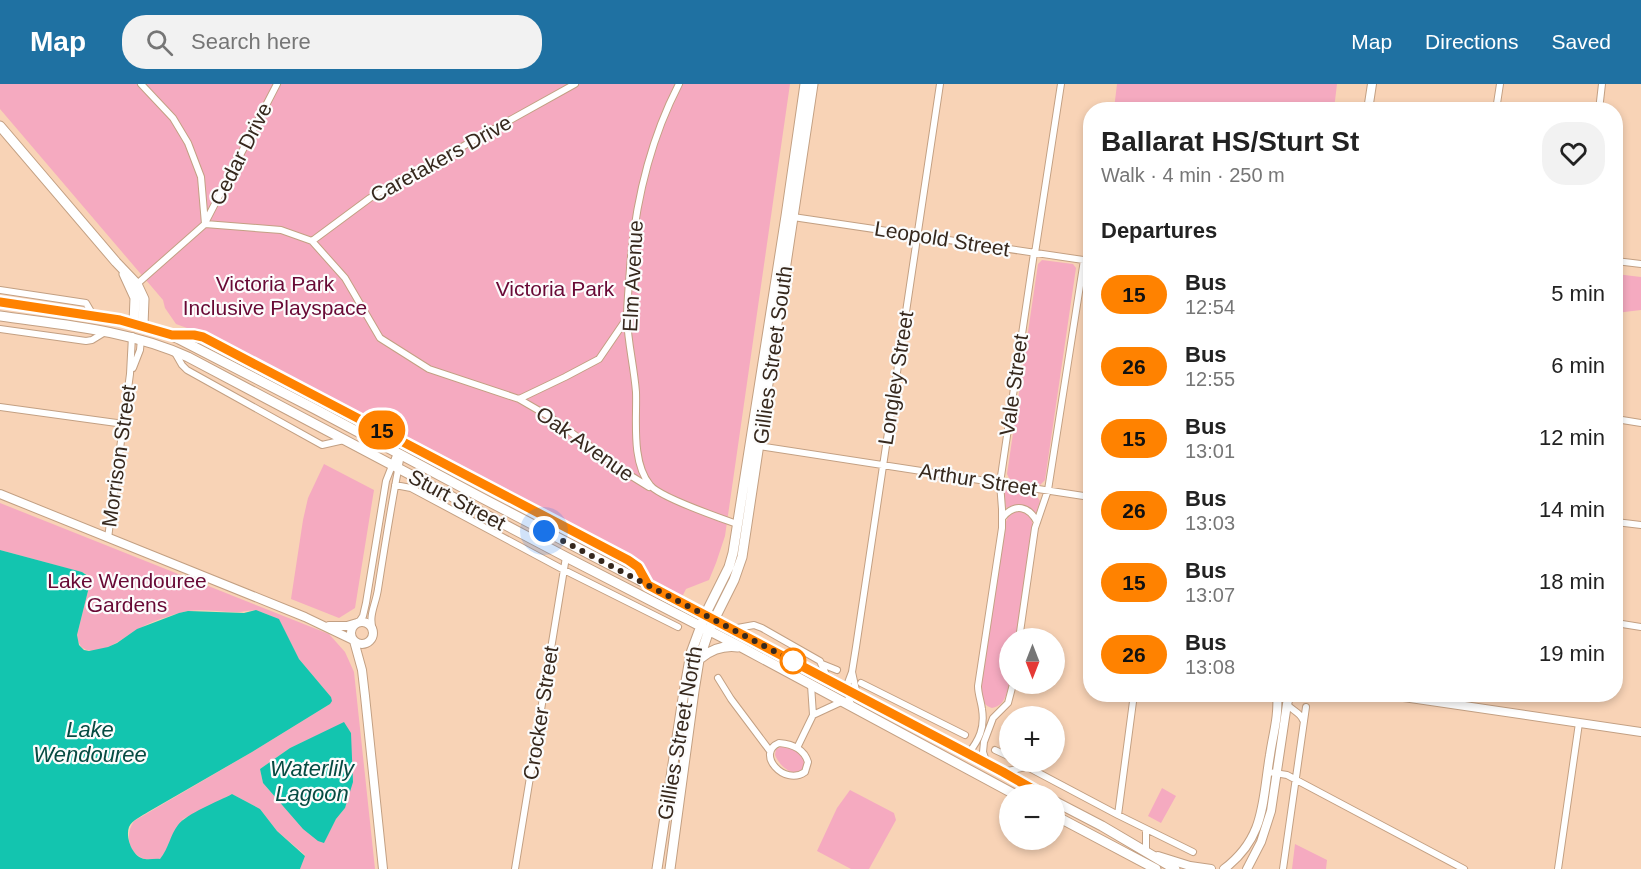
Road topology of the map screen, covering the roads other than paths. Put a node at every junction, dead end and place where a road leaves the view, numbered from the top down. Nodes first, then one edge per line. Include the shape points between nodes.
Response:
1 (141, 84) edge
2 (277, 84) edge
3 (575, 84) edge
4 (679, 84) edge
5 (805, 84) edge
6 (813, 84) edge
7 (940, 84) edge
8 (1061, 84) edge
9 (1372, 84) edge
10 (1500, 84) edge
11 (1602, 84) edge
12 (1369, 102) edge
13 (1497, 102) edge
14 (1600, 102) edge
15 (0, 126) edge
16 (790, 217) junction
17 (205, 224) junction
18 (917, 236) junction
19 (312, 241) junction
20 (1035, 253) junction
21 (1083, 259) edge
22 (1623, 262) edge
23 (1641, 264) edge
24 (1083, 284) edge
25 (134, 286) junction
26 (0, 290) edge
27 (0, 302) edge
28 (93, 315) junction
29 (0, 316) edge
30 (627, 318) junction
31 (138, 324) junction
32 (0, 329) edge
33 (105, 332) junction
34 (168, 334) junction
35 (136, 338) junction
36 (173, 351) junction
37 (321, 399) junction
38 (519, 399) junction
39 (0, 407) edge
40 (315, 409) junction
41 (1623, 420) edge
42 (1641, 423) edge
43 (124, 424) junction
44 (344, 440) junction
45 (754, 446) junction
46 (399, 454) junction
47 (882, 465) junction
48 (395, 467) junction
49 (1000, 483) junction
50 (394, 485) junction
51 (652, 488) junction
52 (1048, 490) junction
53 (0, 494) edge
54 (1083, 496) edge
55 (1003, 518) junction
56 (1037, 522) junction
57 (1623, 523) edge
58 (737, 524) junction
59 (1641, 525) edge
60 (108, 537) junction
61 (566, 557) junction
62 (564, 570) junction
63 (648, 585) junction
64 (709, 617) junction
65 (358, 623) junction
66 (1623, 624) edge
67 (325, 626) junction
68 (678, 627) dead end
69 (1641, 627) edge
70 (705, 628) junction
71 (1021, 628) edge
72 (731, 629) junction
73 (373, 630) junction
74 (354, 641) junction
75 (370, 642) junction
76 (743, 648) junction
77 (699, 660) junction
78 (822, 664) junction
79 (362, 670) junction
80 (837, 670) dead end
81 (852, 672) junction
82 (718, 678) dead end
83 (828, 680) junction
84 (861, 683) dead end
85 (811, 685) junction
86 (846, 688) junction
87 (887, 695) junction
88 (861, 697) junction
89 (841, 702) junction
90 (1133, 702) edge
91 (1278, 702) edge
92 (1437, 702) edge
93 (1287, 704) joint
94 (982, 706) junction
95 (852, 707) junction
96 (1306, 707) dead end
97 (999, 710) edge
98 (999, 712) edge
99 (813, 715) junction
100 (1579, 723) junction
101 (1303, 726) junction
102 (948, 727) junction
103 (1641, 732) edge
104 (965, 735) dead end
105 (949, 744) junction
106 (797, 748) junction
107 (770, 750) junction
108 (995, 750) dead end
109 (999, 752) edge
110 (968, 754) junction
111 (987, 764) junction
112 (999, 770) edge
113 (1003, 772) edge
114 (1038, 772) edge
115 (1272, 773) junction
116 (1295, 779) junction
117 (1024, 784) edge
118 (999, 786) edge
119 (1065, 807) edge
120 (1118, 815) junction
121 (1065, 821) edge
122 (1146, 829) junction
123 (660, 852) junction
124 (1147, 852) junction
125 (1193, 852) dead end
126 (672, 854) junction
127 (1223, 868) edge
128 (383, 869) edge
129 (515, 869) edge
130 (657, 869) edge
131 (670, 869) edge
132 (1156, 869) edge
133 (1175, 869) edge
134 (1211, 869) edge
135 (1247, 869) edge
136 (1283, 869) edge
137 (1464, 869) edge
138 (1558, 869) edge

1 - 17 street via 173,118 188,143 201,177
2 - 17 street, Cedar Drive
3 - 19 street, Caretakers Drive via 370,198
4 - 30 street, Elm Avenue via 655,137 642,184 632,246
5 - 16 main road, Gillies Street South
6 - 16 main road, Gillies Street South
7 - 18 street, Longley Street
8 - 20 street, Vale Street
9 - 12 street
10 - 13 street
11 - 14 street
15 - 25 main road
16 - 18 street, Leopold Street
16 - 45 main road, Gillies Street South
17 - 19 street, Oak Avenue via 281,230
17 - 25 street
18 - 20 street, Leopold Street
18 - 47 street, Longley Street
19 - 38 street, Oak Avenue via 345,278 380,338 429,369
20 - 21 street, Leopold Street
20 - 49 street, Vale Street
22 - 23 street
24 - 52 street
25 - 31 main road
26 - 28 street, Sturt Street via 86,303
27 - 28 main road, Sturt Street
28 - 31 main road, Sturt Street
29 - 33 main road, Sturt Street
30 - 38 street, Oak Avenue via 599,359
30 - 51 street, Elm Avenue via 637,448 645,478
31 - 34 main road, Sturt Street
31 - 35 street
32 - 33 street, Sturt Street via 86,342
33 - 35 main road, Sturt Street
34 - 37 street, Sturt Street via 203,337
34 - 40 main road, Sturt Street
35 - 36 main road, Sturt Street
35 - 43 street, Morrison Street
36 - 44 main road, Sturt Street
36 - 44 street, Sturt Street via 187,370 322,445
37 - 40 street
37 - 63 street, Sturt Street via 628,560 638,567
38 - 51 street, Oak Avenue
39 - 43 street
40 - 46 main road, Sturt Street
41 - 42 street
43 - 60 street, Morrison Street
44 - 48 main road, Sturt Street
45 - 47 street, Arthur Street
45 - 58 main road, Gillies Street South
45 - 64 main road, Gillies Street South via 740,565
46 - 48 street
46 - 63 main road, Sturt Street
47 - 49 street, Arthur Street
47 - 81 street, Longley Street
48 - 50 street
48 - 61 main road, Sturt Street
48 - 65 street via 384,491 366,603
49 - 52 street, Arthur Street
49 - 55 street, Vale Street
50 - 62 street, Sturt Street via 411,488
50 - 73 street via 370,617
51 - 58 street
52 - 54 street, Arthur Street
52 - 56 street
53 - 60 street
55 - 56 street via 1020,508 1031,513
55 - 94 street, Vale Street via 978,686
56 - 71 street
57 - 59 street
58 - 64 main road, Gillies Street South via 729,567
60 - 67 street
61 - 62 street, Crocker Street
61 - 70 main road, Sturt Street
62 - 68 street, Sturt Street
62 - 129 street, Crocker Street
63 - 64 main road, Sturt Street
64 - 70 main road, Gillies Street North
64 - 72 main road, Sturt Street
65 - 67 street
65 - 73 street via 368,623
65 - 74 street via 351,632
66 - 69 street
67 - 74 street
70 - 76 main road, Sturt Street
70 - 77 main road, Gillies Street North
70 - 123 main road, Gillies Street North via 691,652 686,673
72 - 78 street via 759,627
72 - 83 main road, Sturt Street
73 - 75 street
74 - 75 street via 362,645
74 - 79 street
75 - 79 street
76 - 77 main road via 719,648
76 - 85 main road, Sturt Street
77 - 126 main road, Gillies Street North
78 - 80 street
78 - 83 street
79 - 128 street
81 - 86 street, Longley Street
81 - 88 street, Longley Street
82 - 107 street
83 - 86 main road, Sturt Street
84 - 87 street
85 - 89 main road, Sturt Street
85 - 99 street
86 - 88 main road, Sturt Street
86 - 95 street
87 - 88 street
87 - 102 street
88 - 105 main road, Sturt Street
89 - 95 main road, Sturt Street
89 - 99 street
90 - 120 street
91 - 115 street via 1270,753
92 - 100 street
93 - 101 street via 1301,715
93 - 115 street
94 - 97 street
94 - 110 street, Vale Street via 982,731
95 - 118 main road, Sturt Street
96 - 101 street
98 - 111 street via 983,745
99 - 106 street
100 - 103 street
100 - 138 street
101 - 116 street
102 - 104 street
102 - 105 street
105 - 110 main road, Sturt Street
106 - 107 street via 779,743
106 - 107 street via 806,756 808,765 797,776 776,768
108 - 109 street
110 - 111 main road, Sturt Street
111 - 112 main road, Sturt Street
113 - 117 main road, Sturt Street
114 - 120 street
115 - 116 street
115 - 127 street via 1256,829 1245,847
115 - 135 street via 1271,811
116 - 136 street
116 - 137 street
119 - 124 main road
120 - 122 street
121 - 132 main road
122 - 124 street
122 - 125 street
123 - 126 main road
123 - 130 main road, Gillies Street North
124 - 133 main road
124 - 134 street
126 - 131 main road, Gillies Street North

